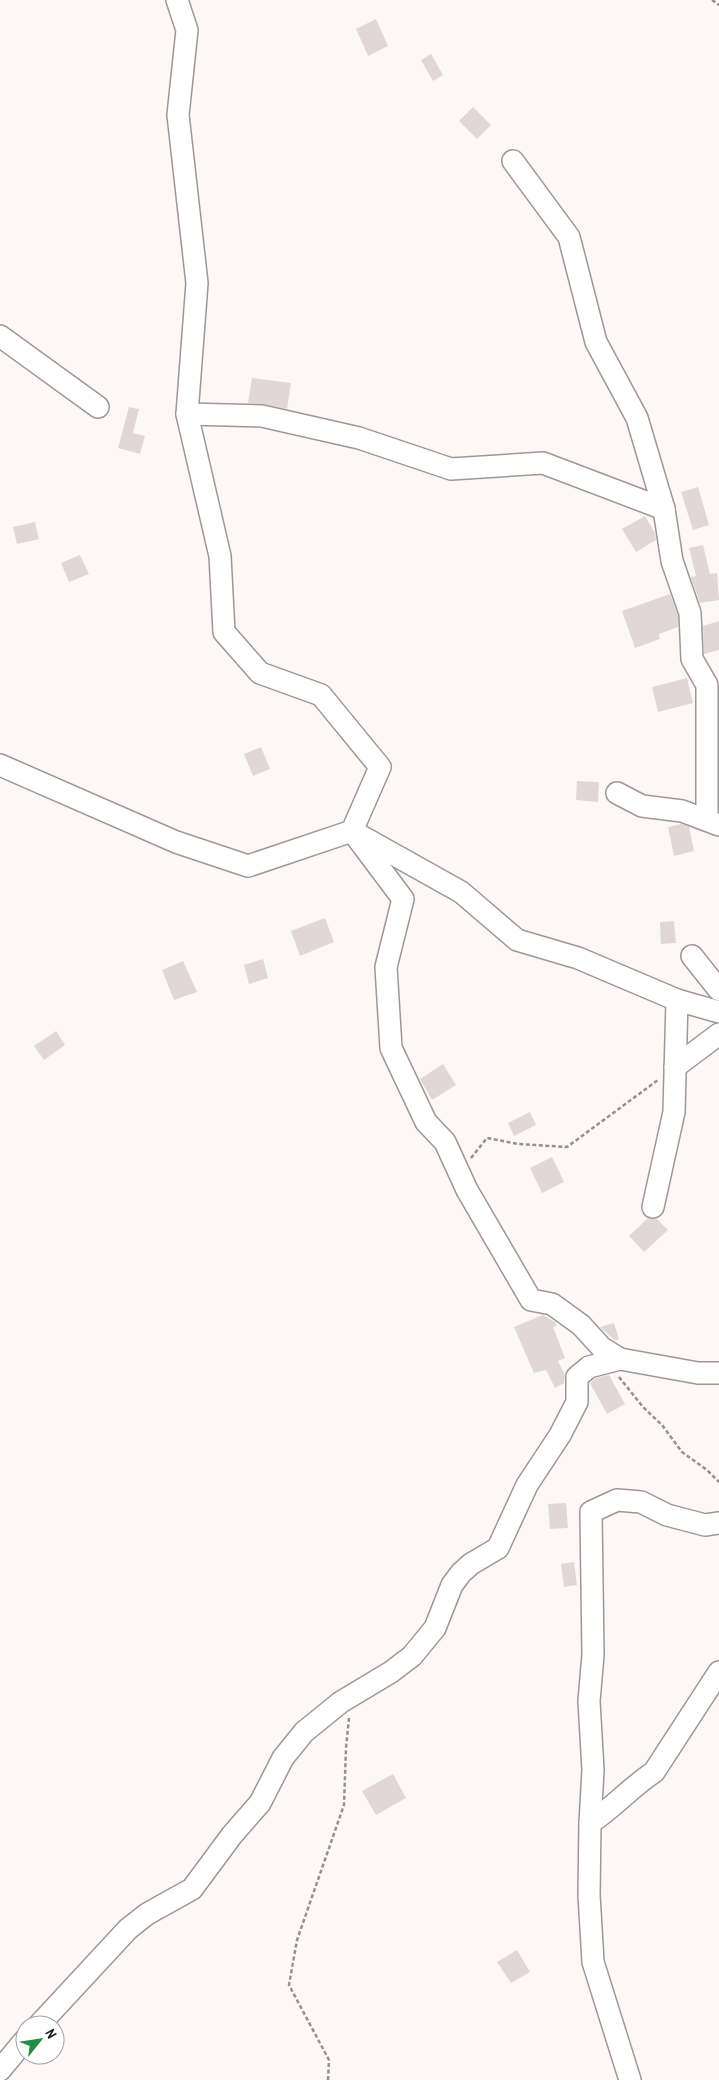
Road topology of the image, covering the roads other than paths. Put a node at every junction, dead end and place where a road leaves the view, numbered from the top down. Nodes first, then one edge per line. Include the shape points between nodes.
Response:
1 (177, 0) edge
2 (513, 161) dead end
3 (0, 336) edge
4 (98, 407) dead end
5 (186, 414) junction
6 (664, 509) junction
7 (0, 765) edge
8 (617, 793) dead end
9 (713, 823) edge
10 (352, 831) junction
11 (692, 956) dead end
12 (719, 990) edge
13 (677, 1000) junction
14 (719, 1012) edge
15 (719, 1034) edge
16 (675, 1067) junction
17 (653, 1207) dead end
18 (613, 1361) junction
19 (698, 1373) junction
20 (719, 1373) edge
21 (719, 1384) edge
22 (719, 1522) edge
23 (719, 1672) edge
24 (590, 1823) junction
25 (48, 2015) edge
26 (15, 2052) edge
27 (0, 2070) edge
28 (630, 2080) edge

1 - 5 street via 187,30 178,115 197,283
2 - 6 street via 569,237 596,342 637,418
3 - 4 street
5 - 6 street via 262,416 359,438 451,469 543,463
5 - 10 street via 220,556 224,632 260,673 321,695 380,767
6 - 9 street via 672,561 690,613 692,659 707,685
7 - 10 street via 176,842 248,866
8 - 9 street via 642,806 682,811
10 - 13 street via 461,892 517,940 578,958
10 - 18 street via 403,899 386,967 391,1048 426,1122 445,1142 467,1190 531,1300 552,1304 581,1325
11 - 12 street
13 - 14 street
13 - 16 street
15 - 16 street
16 - 17 street via 674,1112
18 - 19 street
18 - 25 street via 589,1367 577,1377 577,1402 527,1485 498,1548 461,1573 452,1585 435,1628 412,1656 322,1716 304,1732 283,1758 260,1803 192,1889 147,1914 128,1929
19 - 20 street
19 - 21 street
22 - 24 street via 706,1525 667,1516 641,1502 617,1500 591,1512 593,1655 589,1701 593,1770
23 - 24 street via 654,1772
24 - 28 street via 589,1895 593,1962
26 - 27 street

